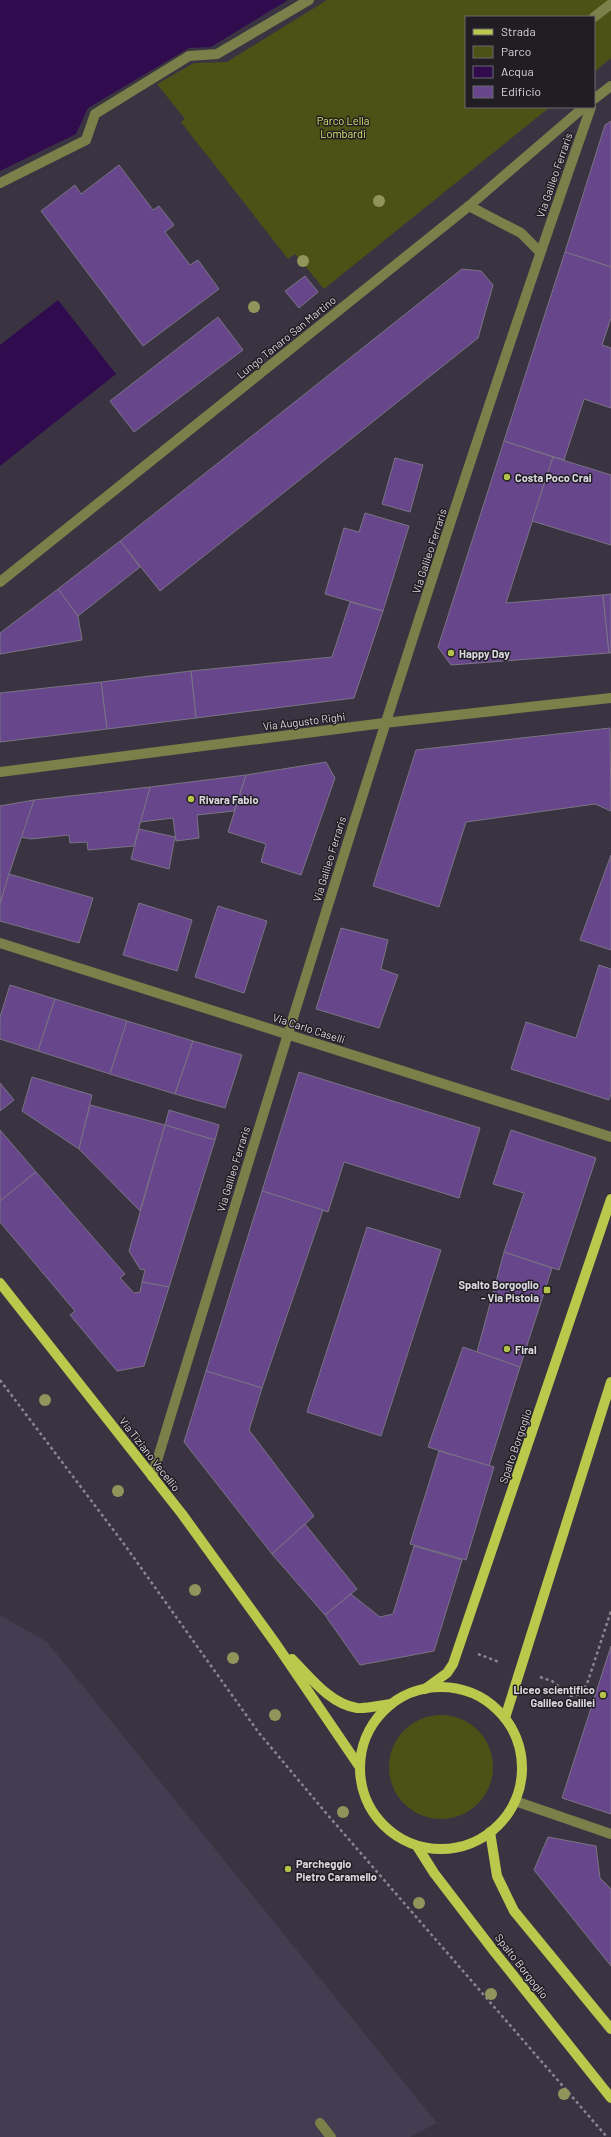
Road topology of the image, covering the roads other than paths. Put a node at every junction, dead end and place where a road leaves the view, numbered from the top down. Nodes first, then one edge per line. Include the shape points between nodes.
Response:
1 (309, 0) edge
2 (611, 4) edge
3 (595, 17) edge
4 (611, 86) edge
5 (611, 94) edge
6 (595, 98) edge
7 (595, 99) edge
8 (583, 108) edge
9 (591, 108) edge
10 (0, 183) edge
11 (469, 206) junction
12 (540, 252) junction
13 (0, 582) edge
14 (611, 698) edge
15 (384, 723) junction
16 (0, 772) edge
17 (0, 942) edge
18 (287, 1034) junction
19 (611, 1137) edge
20 (611, 1199) edge
21 (0, 1283) edge
22 (611, 1382) edge
23 (152, 1477) junction
24 (276, 1644) junction
25 (425, 1688) junction
26 (391, 1704) junction
27 (505, 1718) junction
28 (359, 1766) junction
29 (515, 1801) junction
30 (490, 1832) junction
31 (611, 1834) edge
32 (417, 1846) junction
33 (611, 2029) edge
34 (611, 2098) edge
35 (320, 2123) dead end
36 (331, 2137) edge

1 - 10 street via 217,54 190,56 95,114 86,140
2 - 3 street
4 - 6 street
5 - 7 street
8 - 11 street, Lungo Tanaro San Martino
9 - 12 street, Via Galileo Ferraris
11 - 12 street via 521,233
11 - 13 street, Lungo Tanaro San Martino
12 - 15 street, Via Galileo Ferraris
14 - 15 street, Via Augusto Righi
15 - 16 street, Via Augusto Righi
15 - 18 street, Via Galileo Ferraris
17 - 18 street, Via Carlo Caselli
18 - 19 street, Via Carlo Caselli
18 - 23 street, Via Galileo Ferraris
20 - 25 main road, Spalto Borgoglio via 454,1664 447,1674
21 - 23 main road, Via Tiziano Vecellio
22 - 27 main road
23 - 24 main road, Via Tiziano Vecellio via 182,1514
24 - 26 main road via 322,1690 339,1703 358,1708
24 - 28 main road
25 - 26 main road, Spalto Borgoglio via 407,1694
25 - 27 main road, Spalto Borgoglio via 447,1687 469,1692 489,1703
26 - 28 main road, Spalto Borgoglio via 374,1721 366,1737
27 - 29 main road, Spalto Borgoglio via 516,1737 522,1759 521,1780
28 - 32 main road, Spalto Borgoglio via 362,1787 369,1806 382,1824 398,1837
29 - 30 main road, Spalto Borgoglio via 504,1818
29 - 31 street
30 - 32 main road, Spalto Borgoglio via 468,1845 442,1849
30 - 33 main road via 497,1876 514,1911
32 - 34 main road, Spalto Borgoglio via 434,1873 484,1938
35 - 36 street

